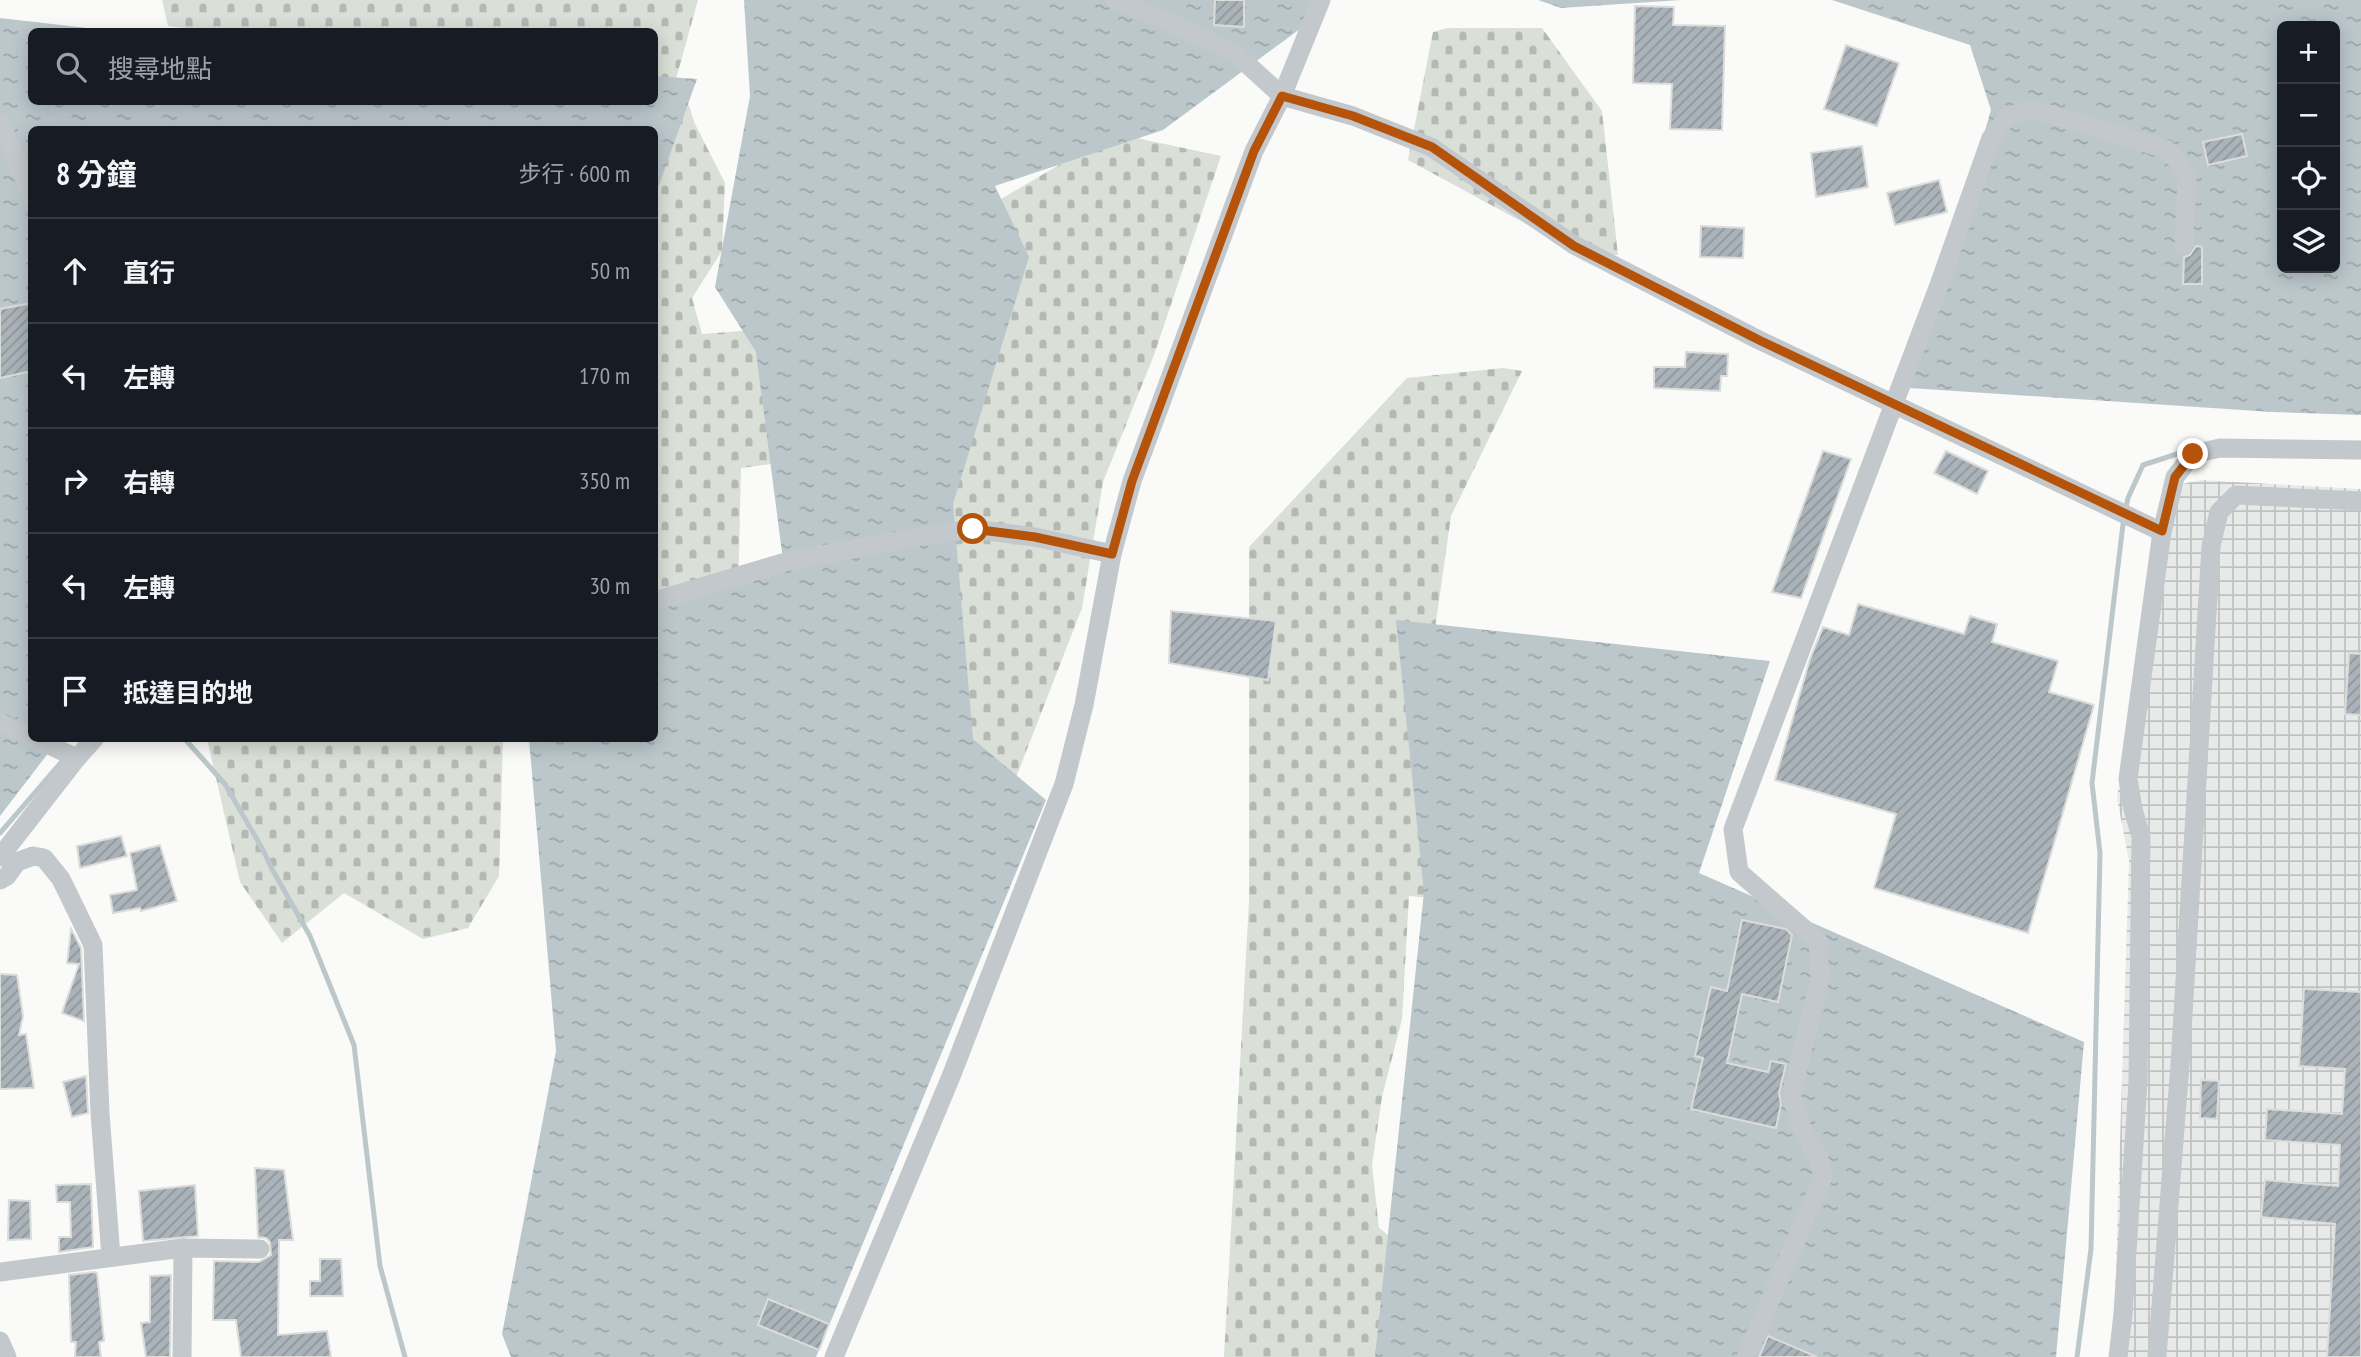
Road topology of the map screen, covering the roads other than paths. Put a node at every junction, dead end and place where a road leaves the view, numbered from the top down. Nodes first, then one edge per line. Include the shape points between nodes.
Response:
1 (1115, 0) edge
2 (1321, 0) edge
3 (1282, 96) junction
4 (0, 122) edge
5 (28, 187) edge
6 (2184, 245) dead end
7 (1894, 404) junction
8 (2361, 450) edge
9 (2361, 501) edge
10 (2162, 531) junction
11 (1112, 554) junction
12 (658, 600) edge
13 (0, 723) edge
14 (28, 736) edge
15 (42, 742) edge
16 (91, 742) edge
17 (77, 758) junction
18 (0, 857) edge
19 (0, 880) edge
20 (183, 1248) junction
21 (260, 1248) dead end
22 (111, 1257) junction
23 (0, 1272) edge
24 (0, 1341) edge
25 (7, 1357) edge
26 (182, 1357) edge
27 (834, 1357) edge
28 (1746, 1357) edge
29 (2118, 1357) edge
30 (2157, 1357) edge

1 - 3 street via 1236,54
2 - 3 street
3 - 7 street via 1353,116 1432,147 1574,246
3 - 11 street via 1254,151 1132,481
4 - 5 street
6 - 7 street via 2187,177 2166,149 2032,109 2007,117 1992,138
7 - 10 street
7 - 28 street via 1733,829 1739,872 1818,941 1820,978 1791,1096 1823,1177
8 - 10 street via 2220,447 2193,454 2175,477
9 - 30 street via 2236,495 2219,512 2211,546 2180,1065
10 - 29 street via 2128,779 2141,837 2138,1082
11 - 12 street via 973,529 789,561
11 - 27 street via 1064,784 952,1074
13 - 14 street
15 - 17 street
16 - 17 street
17 - 18 street
19 - 22 street via 17,862 33,856 44,858 61,879 93,945
20 - 21 street
20 - 22 street
20 - 26 street
22 - 23 street
24 - 25 street

